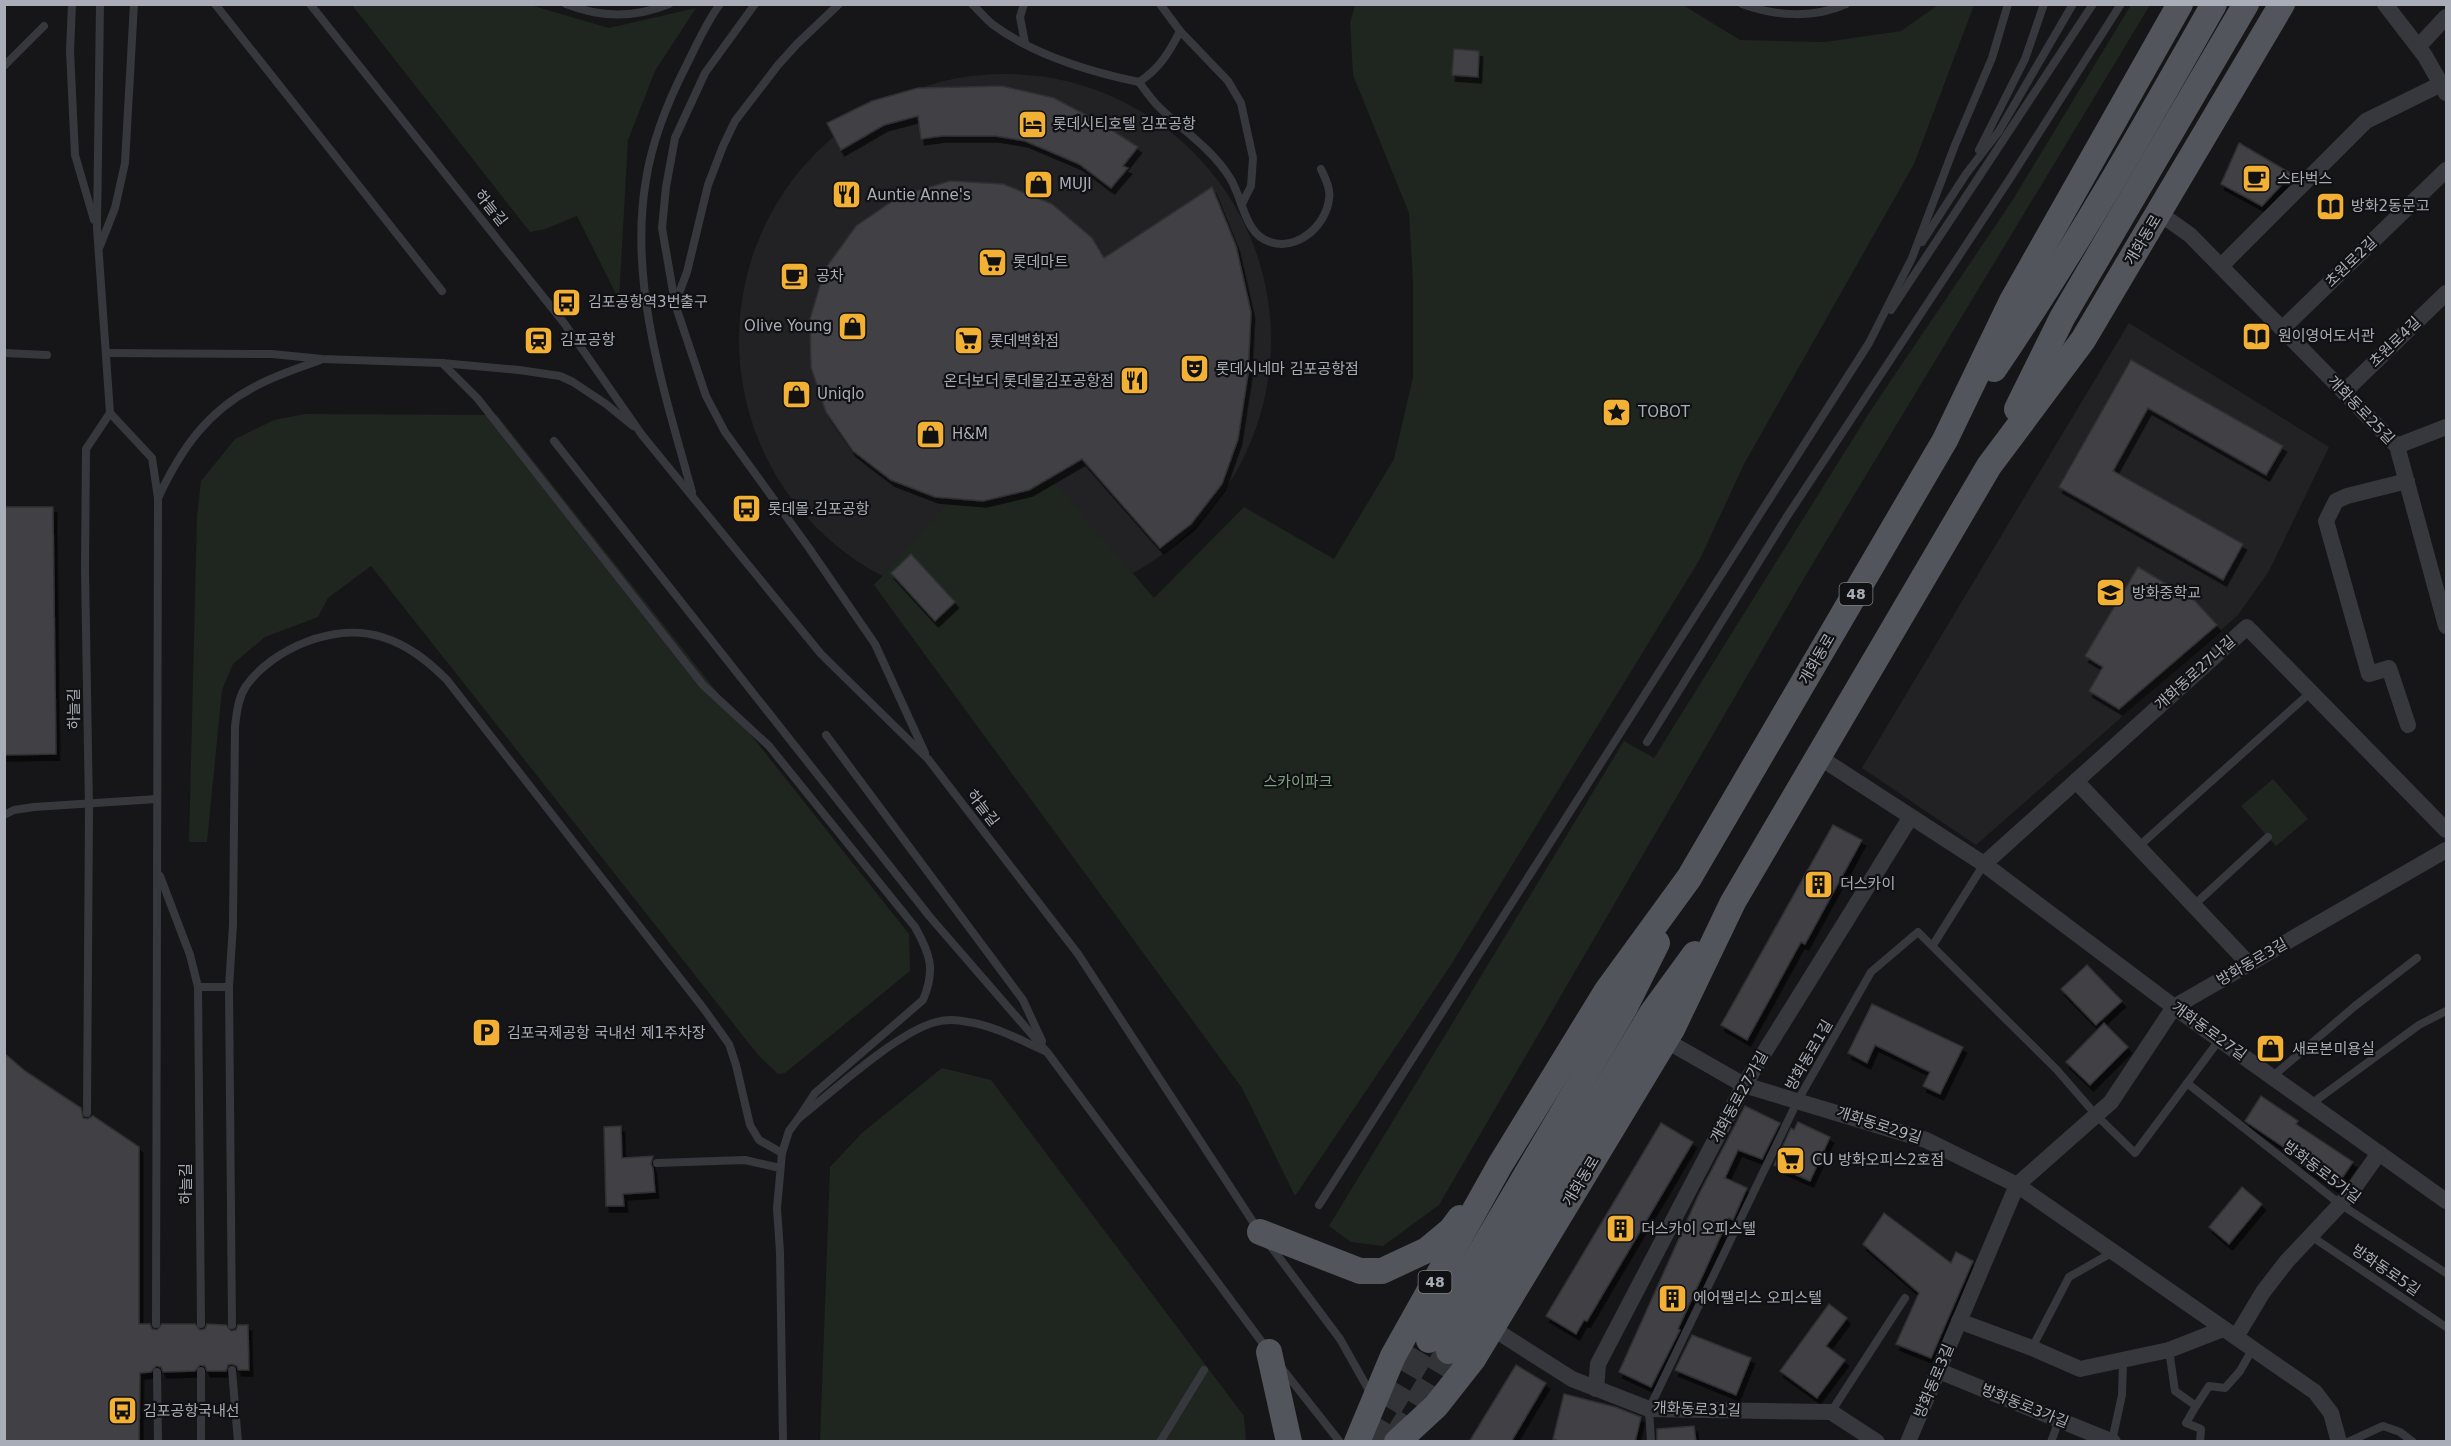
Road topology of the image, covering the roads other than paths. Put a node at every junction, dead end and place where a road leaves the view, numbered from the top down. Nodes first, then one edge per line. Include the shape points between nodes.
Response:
1 (72, 4) edge
2 (100, 4) edge
3 (134, 4) edge
4 (215, 4) edge
5 (310, 4) edge
6 (566, 4) edge
7 (669, 4) edge
8 (720, 4) edge
9 (754, 4) edge
10 (839, 4) edge
11 (972, 4) edge
12 (1024, 4) edge
13 (1160, 4) edge
14 (1742, 4) edge
15 (1846, 4) edge
16 (2008, 4) edge
17 (2044, 4) edge
18 (2073, 4) edge
19 (2093, 4) edge
20 (2121, 4) edge
21 (2180, 4) edge
22 (2214, 4) edge
23 (2246, 4) edge
24 (2282, 4) edge
25 (2385, 4) edge
26 (2446, 17) edge
27 (44, 26) dead end
28 (1180, 31) junction
29 (1025, 43) junction
30 (2418, 47) junction
31 (4, 66) edge
32 (1139, 82) junction
33 (2444, 89) edge
34 (1321, 169) dead end
35 (2446, 170) edge
36 (1966, 174) junction
37 (1242, 204) junction
38 (2158, 213) junction
39 (97, 228) junction
40 (98, 250) junction
41 (1912, 258) junction
42 (2221, 266) junction
43 (442, 291) dead end
44 (2446, 293) edge
45 (675, 304) junction
46 (2282, 329) junction
47 (1869, 343) junction
48 (4, 353) edge
49 (106, 353) junction
50 (47, 355) dead end
51 (322, 359) junction
52 (442, 363) junction
53 (2344, 392) junction
54 (110, 413) junction
55 (2446, 427) edge
56 (642, 435) junction
57 (1946, 440) junction
58 (554, 441) dead end
59 (2397, 446) junction
60 (1989, 466) junction
61 (2407, 481) junction
62 (693, 496) junction
63 (158, 498) junction
64 (2446, 626) edge
65 (2311, 692) junction
66 (2408, 725) dead end
67 (826, 735) dead end
68 (1647, 742) dead end
69 (1819, 757) junction
70 (928, 759) junction
71 (2076, 781) junction
72 (158, 799) junction
73 (4, 814) edge
74 (1910, 818) junction
75 (2446, 830) edge
76 (2268, 837) dead end
77 (2138, 847) junction
78 (2446, 850) edge
79 (1984, 864) junction
80 (157, 870) junction
81 (1689, 878) junction
82 (1733, 902) junction
83 (2194, 905) junction
84 (1933, 945) junction
85 (2417, 958) dead end
86 (2249, 964) junction
87 (198, 987) junction
88 (229, 987) junction
89 (2174, 1007) junction
90 (2446, 1011) edge
91 (2220, 1039) junction
92 (1665, 1040) junction
93 (1047, 1052) junction
94 (2272, 1077) junction
95 (2187, 1083) junction
96 (1744, 1085) junction
97 (1798, 1100) junction
98 (2311, 1104) junction
99 (87, 1113) dead end
100 (2096, 1115) junction
101 (798, 1119) junction
102 (782, 1153) junction
103 (2379, 1153) junction
104 (657, 1163) dead end
105 (1500, 1165) junction
106 (780, 1168) junction
107 (2018, 1185) junction
108 (2443, 1193) edge
109 (2340, 1204) junction
110 (1319, 1205) dead end
111 (1260, 1232) junction
112 (2311, 1236) junction
113 (2113, 1252) junction
114 (2446, 1274) edge
115 (1905, 1298) dead end
116 (1959, 1321) junction
117 (156, 1324) dead end
118 (201, 1324) dead end
119 (232, 1325) dead end
120 (2446, 1327) edge
121 (1492, 1328) junction
122 (2230, 1333) junction
123 (1430, 1337) junction
124 (2032, 1348) junction
125 (2253, 1348) junction
126 (2169, 1350) junction
127 (1269, 1352) junction
128 (1473, 1359) junction
129 (2123, 1361) junction
130 (1204, 1370) dead end
131 (201, 1371) dead end
132 (232, 1371) dead end
133 (1938, 1371) junction
134 (157, 1372) dead end
135 (1596, 1389) junction
136 (1375, 1402) junction
137 (2196, 1406) junction
138 (1649, 1409) junction
139 (1830, 1412) junction
140 (2059, 1420) junction
141 (1399, 1441) edge
142 (2113, 1441) edge
143 (158, 1442) edge
144 (201, 1442) edge
145 (238, 1442) edge
146 (783, 1442) edge
147 (1160, 1442) edge
148 (1289, 1442) edge
149 (1340, 1442) edge
150 (1357, 1442) edge
151 (1651, 1442) edge
152 (1877, 1442) edge
153 (1908, 1442) edge
154 (2051, 1442) edge
155 (2200, 1442) edge
156 (2339, 1442) edge
157 (2348, 1442) edge
158 (2413, 1442) edge

1 - 39 lane via 75,155
2 - 39 lane
3 - 40 lane via 122,182
4 - 43 lane
5 - 56 lane, 하늘길 via 564,323
6 - 7 lane via 597,14 617,15 645,13
8 - 62 lane via 669,100 646,179 642,231 644,288 663,389
9 - 45 lane via 705,73 675,138 662,228
10 - 45 lane via 784,58 735,121 708,185 687,272
11 - 29 lane via 992,24
12 - 29 lane via 1020,17
13 - 28 lane
14 - 15 lane via 1809,15
16 - 41 lane via 1992,58
17 - 36 lane via 2025,59
18 - 36 lane via 1999,130
19 - 47 lane
20 - 68 lane via 1786,518
21 - 57 main road, 개화동로 / 48 via 2012,301
22 - 57 main road, 개화동로 via 2029,318
23 - 60 main road, 개화동로 via 2062,318
24 - 38 main road, 개화동로
25 - 30 street
26 - 30 street
27 - 31 lane
28 - 32 lane via 1166,57
28 - 37 lane via 1228,81 1241,103 1253,159 1251,186
29 - 32 lane via 1096,73
30 - 33 street
32 - 37 lane via 1156,104 1211,151 1231,179
33 - 42 street via 2366,121
34 - 37 lane via 1328,183 1327,212 1306,237 1290,244 1269,242 1248,224
35 - 46 street, 초원로2길
36 - 41 lane
38 - 42 street, 개화동로25길 via 2190,235
38 - 60 main road, 개화동로 via 2083,340
39 - 40 lane
40 - 49 lane
41 - 47 lane
42 - 46 street, 개화동로25길
44 - 53 street, 초원로4길
45 - 70 lane via 702,387 724,432 875,644
46 - 53 street, 개화동로25길
47 - 110 lane
48 - 50 lane
49 - 51 lane, 하늘길 via 272,354
49 - 54 lane
51 - 52 lane, 하늘길
51 - 63 lane, 하늘길 via 256,386 220,408 184,448
52 - 56 lane, 하늘길 via 560,376 606,404
52 - 101 lane via 478,399 703,685 776,755 915,927 928,951 931,966 923,1000 815,1093
53 - 59 street, 개화동로25길
54 - 63 lane, 하늘길 via 152,458
54 - 99 lane, 하늘길, bridge via 86,449
55 - 59 street
56 - 62 lane, 하늘길
57 - 81 main road, 개화동로 / 48
58 - 93 lane via 930,917
59 - 61 street, 개화동로25길
60 - 69 main road, 개화동로
61 - 64 street, 개화동로25길
61 - 66 street via 2336,501 2326,521 2369,674 2389,668
62 - 70 lane, 하늘길 via 821,654
63 - 72 lane, 하늘길
65 - 71 street, 개화동로27나길 via 2247,627
65 - 75 street, 개화동로27나길
65 - 77 lane
67 - 93 lane via 1023,1000
69 - 74 street, 개화동로27길
69 - 82 main road, 개화동로
70 - 111 lane, 하늘길 via 1078,954
71 - 77 street
71 - 79 street, 개화동로27나길
72 - 73 lane via 34,807
72 - 80 lane, 하늘길
74 - 79 street, 개화동로27길
74 - 96 street, 개화동로27가길
76 - 83 lane
77 - 83 street
78 - 86 street, 방화동로3길
79 - 84 lane
79 - 89 street, 개화동로27길
80 - 87 lane, 하늘길 via 183,935
80 - 117 lane, 하늘길
81 - 105 main road, 개화동로 / 48 via 1606,992
81 - 123 main road, 개화동로 via 1625,1007
82 - 92 main road, 개화동로
82 - 123 main road, 개화동로 via 1652,1013
83 - 86 street
84 - 97 lane, 방화동로1길 via 1918,932 1872,972
84 - 100 lane, 방화동로1길
85 - 94 lane
86 - 89 street, 방화동로3길
87 - 88 lane
87 - 118 lane, 하늘길
88 - 102 lane via 235,726 245,687 261,670 303,642 358,633 380,636 428,662 447,680 704,1009 729,1044 750,1125 759,1140
88 - 119 lane
89 - 91 street, 개화동로27길
89 - 100 street, 방화동로3길 via 2111,1102
90 - 98 lane via 2419,1025
91 - 94 street, 개화동로27길
91 - 95 lane
92 - 96 street, 개화동로29길
92 - 121 main road, 개화동로
93 - 101 lane via 988,1026 937,1022 887,1049
93 - 127 lane
94 - 98 street, 개화동로27길
95 - 100 lane via 2135,1153
95 - 109 lane, 방화동로5가길
96 - 97 street, 개화동로29길
96 - 135 street, 개화동로27가길 via 1598,1364
97 - 107 street, 개화동로29길 via 1926,1140
97 - 138 lane, 방화동로1길
98 - 103 street, 개화동로27길
100 - 107 street, 방화동로3길
101 - 102 lane via 789,1131
102 - 106 lane
103 - 108 street, 개화동로27길
103 - 109 street
104 - 106 lane via 745,1160
105 - 111 main road via 1451,1230 1427,1250 1382,1271 1360,1271
105 - 123 main road, 개화동로 / 48
106 - 146 lane via 777,1208
107 - 113 street, 개화동로29길
107 - 116 street, 방화동로3길
109 - 112 street
109 - 114 lane, 방화동로5가길
111 - 136 lane, 하늘길 via 1340,1339
112 - 120 lane, 방화동로5길
112 - 122 street
113 - 122 street, 개화동로29길
113 - 124 lane via 2069,1277
115 - 139 lane
116 - 124 street
116 - 133 street, 방화동로3길
121 - 128 main road, 개화동로
121 - 135 street, 개화동로31길 via 1572,1379
122 - 125 street, 개화동로29길
122 - 126 street
123 - 128 main road via 1419,1339 1450,1359
123 - 136 main road, 개화동로 / 48 via 1393,1356
124 - 129 street via 2080,1370
125 - 137 lane via 2225,1388 2209,1386
125 - 156 street, 개화동로29길 via 2315,1392 2331,1413
126 - 129 street
126 - 137 lane via 2175,1391
127 - 148 main road
127 - 149 lane
128 - 141 main road, 개화동로 via 1437,1406
129 - 142 lane, 방화동로3가길 via 2122,1395
130 - 147 lane
131 - 144 lane
132 - 145 lane
133 - 140 street, 방화동로3가길
133 - 153 street, 방화동로3길
134 - 143 lane
135 - 138 street, 개화동로31길
136 - 141 main road
136 - 150 main road, 개화동로
137 - 155 lane via 2186,1423 2201,1429
138 - 139 street, 개화동로31길
138 - 151 lane, 방화동로1길
139 - 152 street
140 - 142 street, 방화동로3가길
140 - 154 lane
157 - 158 lane via 2383,1426 2400,1431

